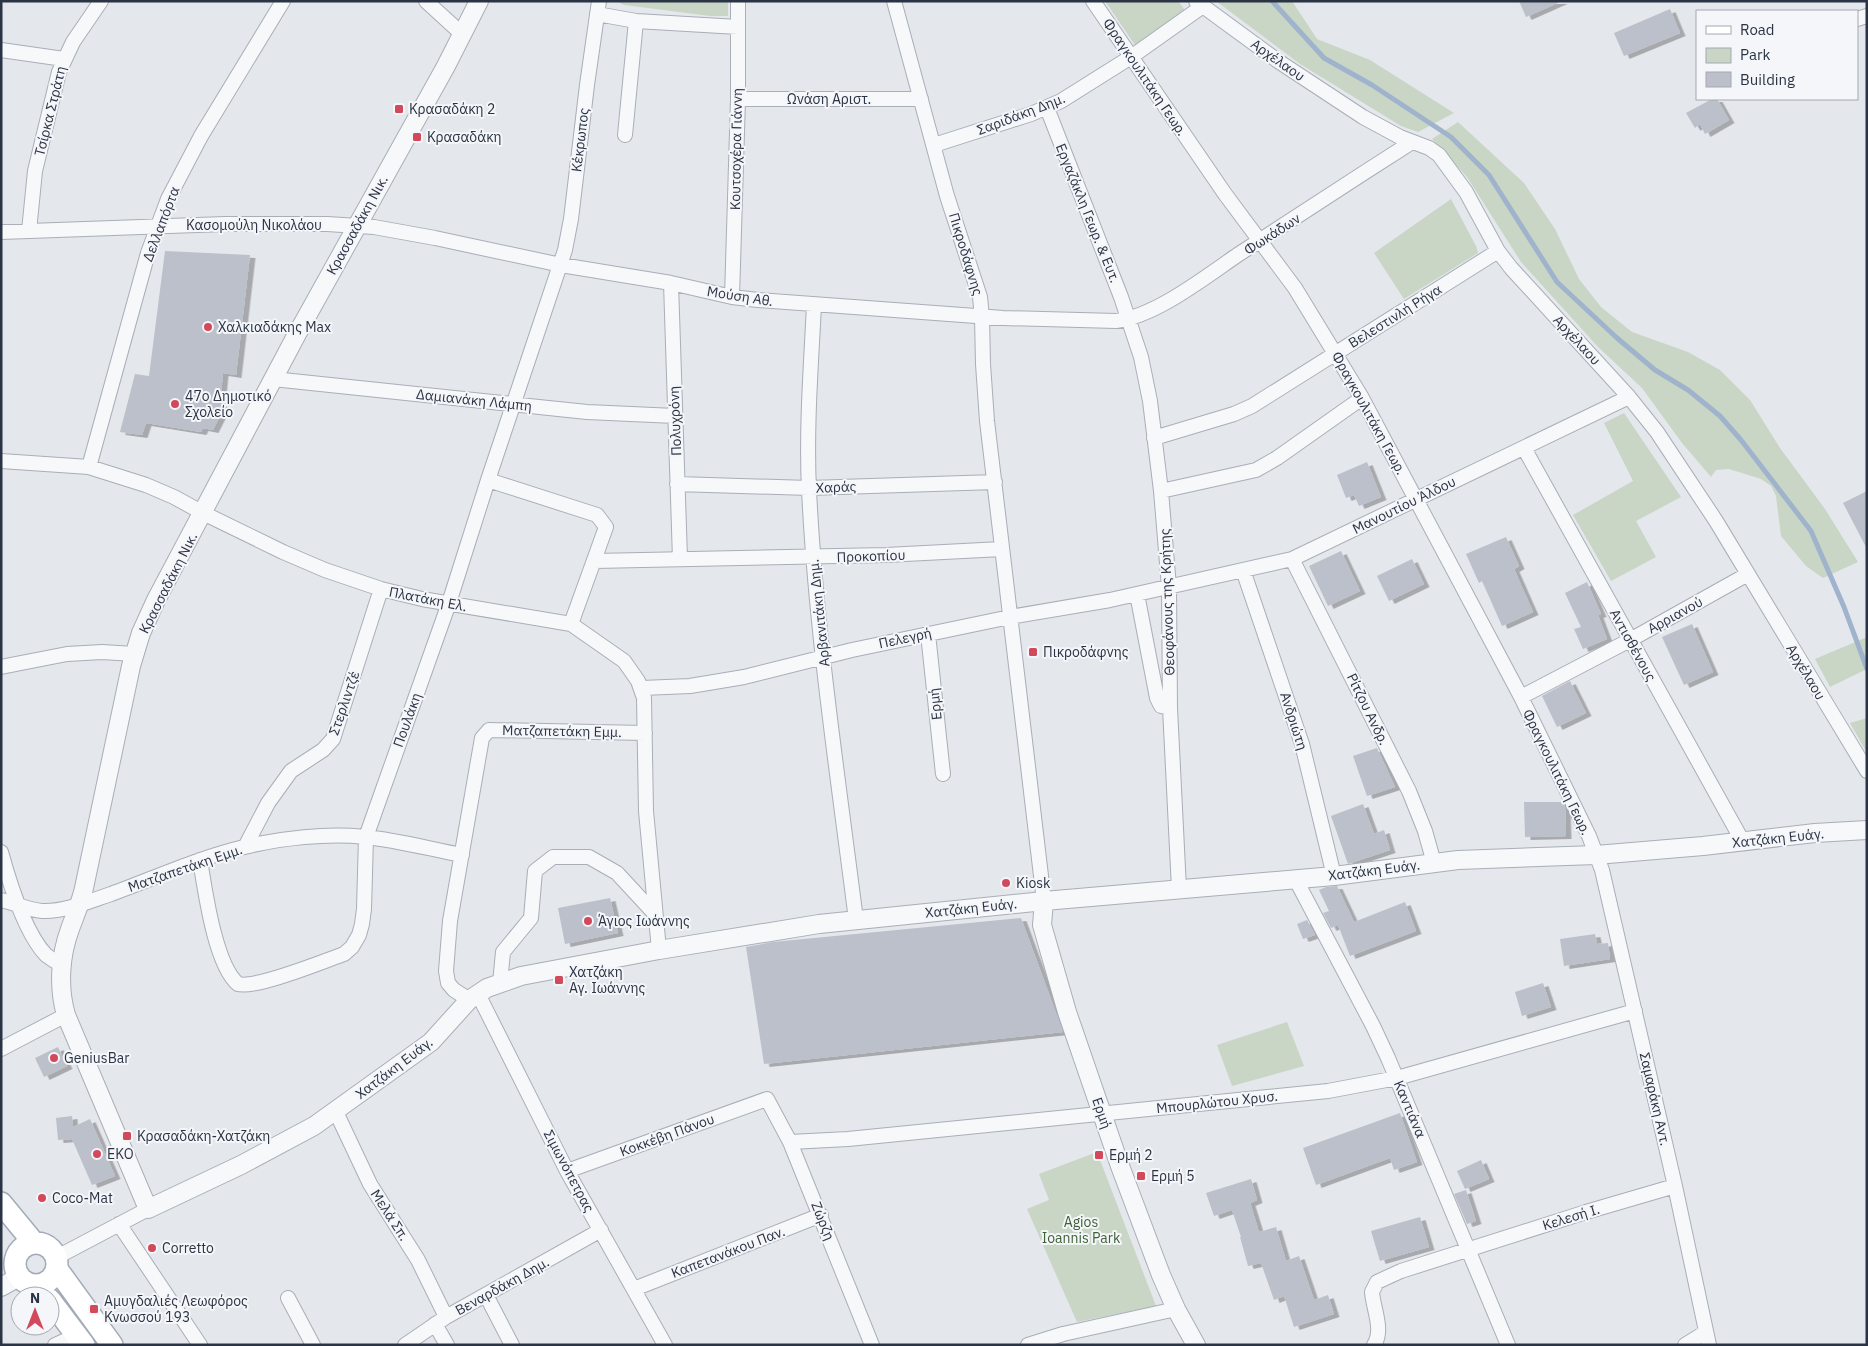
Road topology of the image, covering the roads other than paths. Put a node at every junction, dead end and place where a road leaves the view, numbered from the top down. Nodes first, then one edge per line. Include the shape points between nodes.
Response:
1 (101, 1) edge
2 (283, 1) edge
3 (426, 1) edge
4 (479, 1) edge
5 (738, 1) edge
6 (894, 1) edge
7 (1093, 1) edge
8 (1199, 4) edge
9 (598, 8) edge
10 (636, 21) junction
11 (738, 27) junction
12 (462, 34) junction
13 (1, 50) edge
14 (1131, 58) junction
15 (64, 59) junction
16 (738, 99) junction
17 (921, 99) junction
18 (1046, 108) junction
19 (625, 135) dead end
20 (1412, 142) junction
21 (934, 145) junction
22 (157, 226) junction
23 (358, 226) junction
24 (29, 231) junction
25 (1, 232) edge
26 (1260, 241) junction
27 (1498, 250) junction
28 (560, 265) junction
29 (671, 282) junction
30 (732, 297) junction
31 (814, 305) junction
32 (982, 317) junction
33 (1129, 319) junction
34 (1336, 353) junction
35 (273, 379) junction
36 (1629, 397) junction
37 (1362, 398) junction
38 (513, 405) junction
39 (675, 416) junction
40 (1154, 438) junction
41 (1524, 448) junction
42 (1, 461) edge
43 (89, 468) junction
44 (488, 480) junction
45 (995, 482) junction
46 (677, 484) junction
47 (809, 488) junction
48 (1161, 491) junction
49 (1416, 499) junction
50 (202, 513) junction
51 (1002, 549) junction
52 (813, 557) junction
53 (680, 559) junction
54 (1292, 559) junction
55 (594, 561) junction
56 (1243, 570) junction
57 (1748, 574) junction
58 (1169, 587) junction
59 (381, 589) junction
60 (1138, 594) junction
61 (449, 604) junction
62 (1010, 617) junction
63 (571, 624) junction
64 (928, 634) junction
65 (1630, 640) junction
66 (134, 654) junction
67 (823, 657) junction
68 (1, 667) edge
69 (642, 688) junction
70 (1521, 697) junction
71 (1170, 708) junction
72 (645, 732) junction
73 (1867, 771) edge
74 (943, 774) dead end
75 (1867, 830) edge
76 (366, 837) junction
77 (1743, 842) junction
78 (245, 847) junction
79 (1, 852) edge
80 (462, 855) junction
81 (1596, 855) junction
82 (200, 860) junction
83 (1434, 863) junction
84 (1334, 876) junction
85 (1296, 880) junction
86 (1180, 889) junction
87 (1, 900) edge
88 (1044, 901) junction
89 (19, 904) junction
90 (81, 904) junction
91 (656, 914) junction
92 (856, 920) junction
93 (659, 950) junction
94 (62, 965) junction
95 (500, 983) junction
96 (473, 998) junction
97 (1635, 1011) junction
98 (66, 1015) junction
99 (1, 1049) edge
100 (1396, 1078) junction
101 (767, 1099) joint
102 (336, 1112) junction
103 (1101, 1113) junction
104 (790, 1142) junction
105 (567, 1171) junction
106 (1675, 1186) junction
107 (1, 1203) edge
108 (148, 1209) junction
109 (821, 1215) junction
110 (119, 1224) junction
111 (601, 1230) junction
112 (34, 1243) junction
113 (1, 1244) edge
114 (1467, 1249) junction
115 (57, 1263) junction
116 (28, 1284) edge
117 (634, 1289) junction
118 (486, 1295) junction
119 (288, 1298) dead end
120 (1176, 1309) junction
121 (441, 1321) junction
122 (1707, 1338) edge
123 (80, 1340) edge
124 (54, 1345) edge
125 (112, 1345) edge
126 (200, 1345) edge
127 (313, 1345) edge
128 (405, 1345) edge
129 (447, 1345) edge
130 (512, 1345) edge
131 (664, 1345) edge
132 (872, 1345) edge
133 (1028, 1345) edge
134 (1196, 1345) edge
135 (1374, 1345) edge
136 (1508, 1345) edge
137 (1685, 1345) edge

1 - 15 street, Τσίρκα Στράτη
2 - 22 street, Δελλαπόρτα via 201,136
3 - 12 street
4 - 12 street, Κρασσαδάκη Νικ.
5 - 11 street, Κουτσοχέρα Γιάννη
6 - 17 street, Πικροδάφνης
7 - 14 street, Φραγκουλιτάκη Γεωρ.
8 - 14 street, Σαριδάκη Δημ.
8 - 20 street, Αρχέλαου via 1301,77 1375,124
9 - 10 street, Κέκρωπος
9 - 28 street, Κέκρωπος via 571,218
10 - 11 street, Κέκρωπος
10 - 19 street
11 - 16 street, Κουτσοχέρα Γιάννη
12 - 23 street, Κρασσαδάκη Νικ.
13 - 15 street
14 - 18 street, Σαριδάκη Δημ.
14 - 26 street, Φραγκουλιτάκη Γεωρ.
15 - 24 street, Τσίρκα Στράτη via 35,171
16 - 17 street, Ωνάση Αριστ.
16 - 30 street, Κουτσοχέρα Γιάννη
17 - 21 street, Πικροδάφνης
18 - 21 street, Σαριδάκη Δημ.
18 - 33 street, Εργαζάκλη Γεωρ. & Ευτ.
20 - 26 street, Φωκάδων
20 - 27 street, Αρχέλαου via 1429,148 1443,159 1472,201
21 - 32 street, Πικροδάφνης via 947,196 977,285
22 - 23 street, Κασομούλη Νικολάου
22 - 24 street, Κασομούλη Νικολάου
22 - 43 street, Δελλαπόρτα
23 - 28 street, Μούση Αθ. via 408,232
23 - 35 street, Κρασσαδάκη Νικ.
24 - 25 street, Κασομούλη Νικολάου
26 - 33 street, Φωκάδων via 1159,305
26 - 34 street, Φραγκουλιτάκη Γεωρ. via 1295,288
27 - 34 street, Βελεστινλή Ρήγα
27 - 36 street, Αρχέλαου via 1520,279
28 - 29 street, Μούση Αθ.
28 - 38 street, Κέκρωπος
29 - 30 street, Μούση Αθ.
29 - 39 street, Πολυχρόνη
30 - 31 street, Μούση Αθ.
31 - 32 street, Μούση Αθ.
31 - 47 street, Αρβανιτάκη Δημ.
32 - 33 street, Μούση Αθ. via 1101,322
32 - 45 street, Πικροδάφνης via 986,421
33 - 40 street, Θεοφάνους της Κρήτης via 1144,369
34 - 37 street, Φραγκουλιτάκη Γεωρ.
34 - 40 street, Βελεστινλή Ρήγα via 1242,411
35 - 38 street, Δαμιανάκη Λάμπη
35 - 50 street, Κρασσαδάκη Νικ.
36 - 41 street, Μανουτίου Άλδου
36 - 57 street, Αρχέλαου via 1672,455
37 - 48 street via 1256,470
37 - 49 street, Φραγκουλιτάκη Γεωρ.
38 - 39 street, Δαμιανάκη Λάμπη
38 - 44 street, Πουλάκη
39 - 46 street, Πολυχρόνη
40 - 48 street, Θεοφάνους της Κρήτης
41 - 49 street, Μανουτίου Άλδου
41 - 65 street, Αντισθένους
42 - 43 street, Πλατάκη Ελ.
43 - 50 street, Πλατάκη Ελ. via 159,490
44 - 55 street via 597,515 606,527
44 - 61 street, Πουλάκη
45 - 47 street, Χαράς
45 - 51 street, Πικροδάφνης
46 - 47 street, Χαράς
46 - 53 street, Πολυχρόνη
47 - 52 street, Αρβανιτάκη Δημ.
48 - 58 street, Θεοφάνους της Κρήτης
49 - 54 street, Μανουτίου Άλδου
49 - 70 street, Φραγκουλιτάκη Γεωρ.
50 - 59 street, Πλατάκη Ελ. via 325,570
50 - 66 street, Κρασσαδάκη Νικ. via 150,613
51 - 52 street, Προκοπίου
51 - 62 street, Πικροδάφνης
52 - 53 street, Προκοπίου
52 - 67 street, Αρβανιτάκη Δημ.
53 - 55 street, Προκοπίου
54 - 56 street, Μανουτίου Άλδου
54 - 83 street, Ρίτζου Ανδρ. via 1408,791 1425,830
55 - 63 street
56 - 58 street, Μανουτίου Άλδου
56 - 84 street, Ανδριώτη via 1302,744
57 - 65 street, Αρριανού
57 - 73 street, Αρχέλαου
58 - 60 street, Πελεγρή
58 - 71 street, Θεοφάνους της Κρήτης
59 - 61 street, Πλατάκη Ελ.
59 - 78 street, Στερλιντζέ via 333,739 324,750 291,771 268,803
60 - 62 street, Πελεγρή
60 - 71 street via 1157,698 1161,706
61 - 63 street, Πλατάκη Ελ.
61 - 76 street, Πουλάκη
62 - 64 street, Πελεγρή
62 - 88 street, Πικροδάφνης
63 - 69 street, Πλατάκη Ελ. via 624,661
64 - 67 street, Πελεγρή
64 - 74 street, Ερμή
65 - 70 street, Αρριανού
65 - 77 street, Αντισθένους
66 - 68 street via 68,654
66 - 90 street, Κρασσαδάκη Νικ.
67 - 69 street, Πελεγρή via 728,680
67 - 92 street, Αρβανιτάκη Δημ.
69 - 72 street
70 - 81 street, Φραγκουλιτάκη Γεωρ.
71 - 86 street, Θεοφάνους της Κρήτης
72 - 80 street, Ματζαπετάκη Εμμ. via 489,730 482,738
72 - 91 street via 646,811
75 - 77 street, Χατζάκη Ευάγ.
76 - 78 street, Ματζαπετάκη Εμμ. via 301,839
76 - 80 street, Ματζαπετάκη Εμμ.
76 - 82 street, Πουλάκη via 363,916 352,947 344,954 251,984 238,984 226,966 216,940
77 - 81 street, Χατζάκη Ευάγ.
78 - 82 street, Ματζαπετάκη Εμμ.
79 - 89 street
80 - 96 street, Ματζαπετάκη Εμμ. via 450,921 446,971 448,983 454,990
81 - 83 street, Χατζάκη Ευάγ. via 1495,857
81 - 97 street, Σαμαράκη Αντ.
82 - 90 street, Ματζαπετάκη Εμμ.
83 - 84 street, Χατζάκη Ευάγ.
84 - 85 street, Χατζάκη Ευάγ.
85 - 86 street, Χατζάκη Ευάγ.
85 - 100 street, Καντιάνα via 1373,1026
86 - 88 street, Χατζάκη Ευάγ.
87 - 89 street, Ματζαπετάκη Εμμ.
88 - 92 street, Χατζάκη Ευάγ.
88 - 103 street, Ερμή via 1042,925 1049,952
89 - 90 street, Ματζαπετάκη Εμμ. via 43,911
89 - 94 street via 43,952
90 - 94 street, Κρασσαδάκη Νικ. via 70,929
91 - 93 street
91 - 95 street via 617,873 589,857 553,857 535,871 531,918 503,952
92 - 93 street, Χατζάκη Ευάγ.
93 - 95 street, Χατζάκη Ευάγ. via 521,976
94 - 98 street, Κρασσαδάκη Νικ. via 61,992
95 - 96 street, Χατζάκη Ευάγ.
96 - 102 street, Χατζάκη Ευάγ. via 431,1042
96 - 105 street, Σιμωνόπετρας
97 - 100 street, Μπουρλώτου Χρυσ.
97 - 106 street, Σαμαράκη Αντ.
98 - 99 street
98 - 108 street, Κρασσαδάκη Νικ.
100 - 103 street, Μπουρλώτου Χρυσ. via 1302,1094
100 - 114 street, Καντιάνα
101 - 104 street, Ζώρζη
101 - 105 street, Κοκκέβη Πάνου
102 - 108 street, Χατζάκη Ευάγ. via 298,1136
102 - 121 street, Μελά Σπ. via 370,1184 418,1260
103 - 104 street, Μπουρλώτου Χρυσ.
103 - 120 street, Ερμή
104 - 109 street, Ζώρζη
105 - 111 street, Σιμωνόπετρας
106 - 114 street, Κελεσή Ι.
106 - 122 street, Σαμαράκη Αντ.
107 - 112 main road
108 - 110 street
109 - 117 street, Καπετανάκου Παν.
109 - 132 street, Ζώρζη
110 - 115 street
110 - 126 street
111 - 117 street, Σιμωνόπετρας
111 - 118 street, Βεναρδάκη Δημ.
112 - 115 main road via 50,1247
112 - 116 main road via 19,1251
113 - 116 main road
114 - 135 street, Κελεσή Ι. via 1377,1282 1372,1292 1378,1327
114 - 136 street, Καντιάνα
115 - 116 main road via 53,1278
115 - 125 main road
116 - 123 main road
117 - 131 street, Σιμωνόπετρας
118 - 121 street, Βεναρδάκη Δημ.
118 - 130 street
119 - 127 street
120 - 133 street
120 - 134 street, Ερμή
121 - 128 street, Βεναρδάκη Δημ.
121 - 129 street, Μελά Σπ.
122 - 137 street
123 - 124 street

